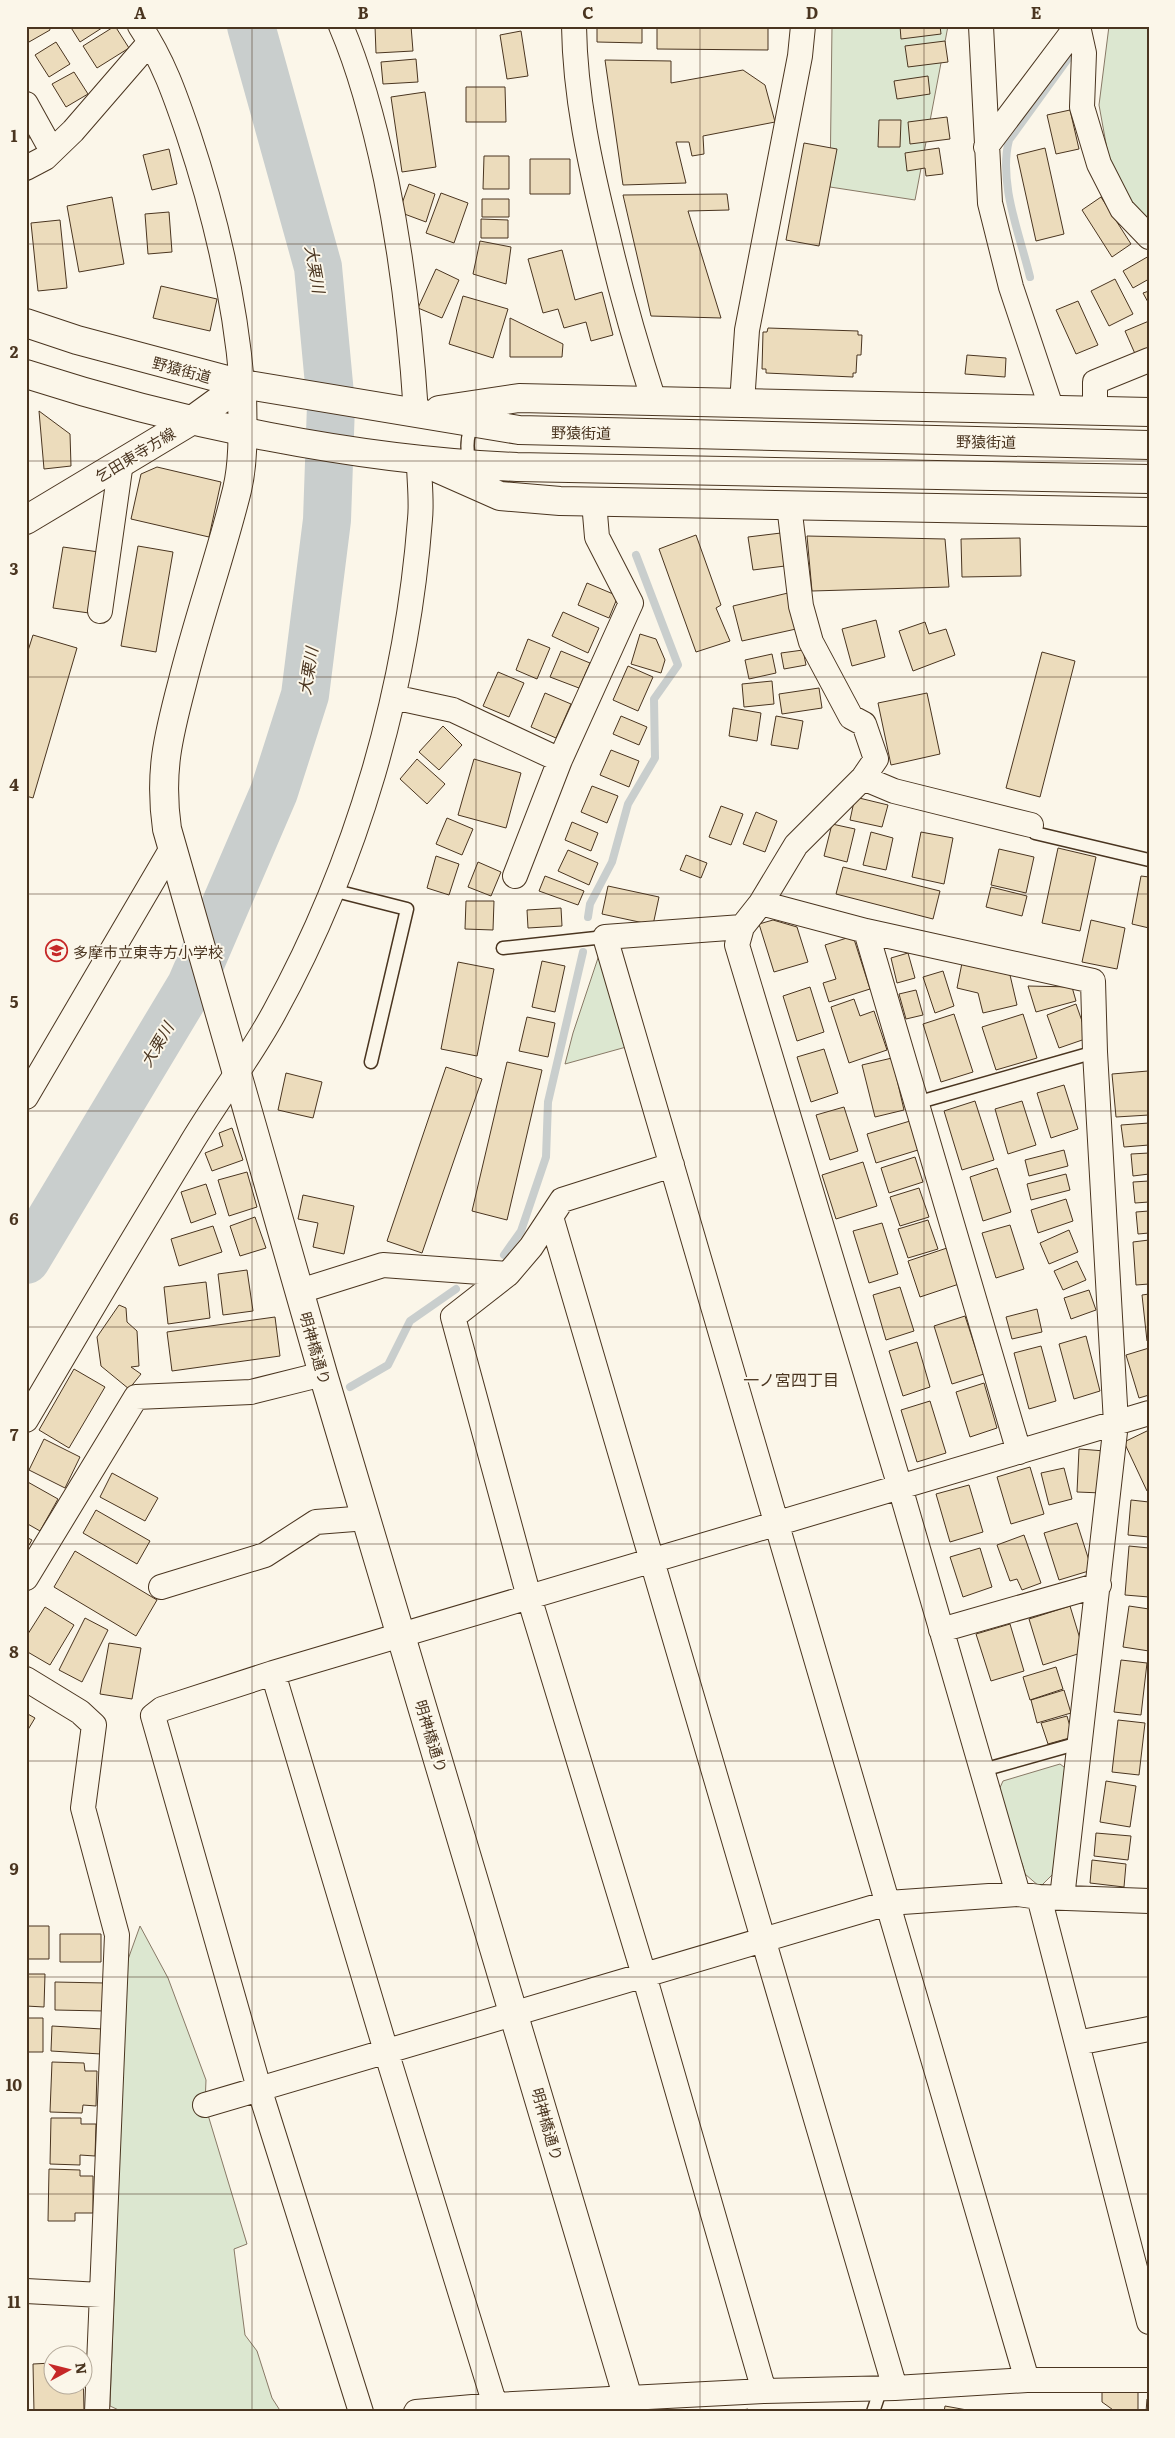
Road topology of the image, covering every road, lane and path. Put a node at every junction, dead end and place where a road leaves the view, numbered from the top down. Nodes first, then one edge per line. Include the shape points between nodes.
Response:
1 (340, 26) edge
2 (574, 26) edge
3 (803, 26) edge
4 (981, 26) edge
5 (1078, 26) edge
6 (145, 34) edge
7 (26, 104) edge
8 (986, 147) junction
9 (52, 151) junction
10 (26, 168) edge
11 (1149, 237) edge
12 (26, 323) edge
13 (1149, 360) edge
14 (26, 374) edge
15 (247, 385) junction
16 (498, 401) junction
17 (654, 401) junction
18 (742, 403) junction
19 (1052, 410) junction
20 (1095, 411) junction
21 (1149, 412) edge
22 (412, 413) junction
23 (191, 420) junction
24 (473, 424) junction
25 (248, 432) junction
26 (1149, 445) edge
27 (415, 460) junction
28 (121, 462) junction
29 (471, 465) junction
30 (1149, 479) edge
31 (500, 496) junction
32 (594, 502) junction
33 (789, 505) junction
34 (1149, 512) edge
35 (26, 520) edge
36 (100, 611) dead end
37 (393, 697) junction
38 (560, 760) junction
39 (863, 778) junction
40 (1031, 825) joint
41 (173, 852) junction
42 (1149, 860) edge
43 (515, 876) dead end
44 (332, 890) junction
45 (761, 903) junction
46 (742, 927) junction
47 (866, 931) junction
48 (605, 937) junction
49 (503, 948) dead end
50 (1095, 1052) junction
51 (371, 1062) dead end
52 (235, 1066) junction
53 (26, 1097) edge
54 (916, 1103) junction
55 (672, 1165) junction
56 (551, 1218) junction
57 (508, 1274) junction
58 (300, 1291) junction
59 (323, 1374) junction
60 (1149, 1413) edge
61 (26, 1420) edge
62 (1116, 1423) junction
63 (1019, 1452) junction
64 (900, 1487) junction
65 (366, 1518) junction
66 (777, 1524) junction
67 (652, 1560) junction
68 (26, 1578) edge
69 (1099, 1585) junction
70 (161, 1587) dead end
71 (529, 1597) junction
72 (940, 1630) junction
73 (402, 1635) junction
74 (273, 1673) junction
75 (26, 1679) edge
76 (1079, 1743) junction
77 (983, 1770) junction
78 (1028, 1896) junction
79 (1062, 1898) junction
80 (1149, 1901) edge
81 (888, 1904) junction
82 (763, 1939) junction
83 (644, 1975) junction
84 (515, 2013) junction
85 (1149, 2030) edge
86 (1077, 2043) junction
87 (386, 2051) junction
88 (260, 2088) junction
89 (205, 2105) dead end
90 (26, 2291) edge
91 (101, 2294) junction
92 (1149, 2322) edge
93 (1027, 2380) junction
94 (1149, 2380) edge
95 (888, 2388) junction
96 (764, 2391) junction
97 (495, 2405) junction
98 (630, 2405) edge
99 (96, 2412) edge
100 (361, 2412) edge
101 (416, 2412) edge
102 (873, 2412) edge

1 - 22 street via 351,49 376,130 398,235 407,295
2 - 17 street via 575,62 586,143 628,320
3 - 18 street via 747,330
4 - 8 street
5 - 8 street
5 - 11 street via 1084,53 1082,107 1099,164 1122,209
6 - 9 street
6 - 15 street via 170,80 206,187
7 - 9 street
8 - 19 street via 990,203 1011,287
9 - 10 street
12 - 15 main road, 野猿街道 via 77,340
13 - 20 street via 1095,382
14 - 23 main road
15 - 22 main road, 野猿街道
15 - 23 main road, 乞田東寺方線
15 - 25 main road, 明神橋通り
16 - 17 main road via 519,398
16 - 22 main road
16 - 24 lane via 481,412
17 - 18 main road
18 - 19 main road
19 - 20 main road
20 - 21 main road
22 - 24 main road, 野猿街道
23 - 25 main road
23 - 28 main road, 乞田東寺方線
24 - 26 main road, 野猿街道 via 519,430
24 - 29 lane via 467,451
25 - 27 main road
25 - 41 main road, 明神橋通り via 236,491 166,746 162,798
27 - 29 main road
27 - 31 main road
27 - 37 street via 420,517
28 - 35 main road, 乞田東寺方線
28 - 36 street
29 - 30 main road
29 - 31 lane via 481,481
31 - 32 main road
32 - 33 main road
32 - 38 street via 597,537 631,603
33 - 34 main road
33 - 39 street via 801,606 811,642 851,717 864,724 876,759
37 - 38 street via 453,710
37 - 44 street via 368,790
38 - 43 street
39 - 40 street via 894,791
39 - 45 street via 796,845
40 - 42 lane via 1036,833
41 - 52 main road, 明神橋通り
41 - 53 street
44 - 51 lane via 407,909
44 - 52 street via 274,1014
45 - 46 street
45 - 47 street
46 - 48 street
46 - 64 street via 737,945
47 - 50 street via 1093,981
47 - 54 street
48 - 49 lane
48 - 55 street
50 - 54 lane
50 - 62 street
52 - 58 main road, 明神橋通り
52 - 61 street
54 - 63 street
55 - 56 street via 562,1200
55 - 66 street
56 - 57 street
56 - 67 street
57 - 58 street via 383,1265
57 - 71 street via 453,1317
58 - 59 main road, 明神橋通り
59 - 65 main road, 明神橋通り
59 - 68 street via 251,1392 136,1396
60 - 62 street
62 - 63 street
62 - 69 street
63 - 64 street
64 - 66 street
64 - 72 street
65 - 70 street via 316,1522 265,1555
65 - 73 main road, 明神橋通り
66 - 67 street
66 - 81 street
67 - 71 street
67 - 82 street
69 - 72 street
69 - 76 street
71 - 73 street
71 - 83 street
72 - 77 street
73 - 74 street
73 - 84 main road, 明神橋通り
74 - 87 street
74 - 88 street via 162,1709 153,1716
75 - 91 street via 80,1712 94,1725 83,1808 117,1935
76 - 77 lane
76 - 79 street
77 - 78 street
78 - 79 street
78 - 81 street
78 - 86 street
79 - 80 street
81 - 82 street
81 - 93 street
82 - 83 street
82 - 95 street
83 - 84 street
83 - 96 street
84 - 87 street
84 - 98 main road, 明神橋通り
85 - 86 street
86 - 92 street
87 - 88 street
87 - 97 street
88 - 89 street
88 - 100 street
90 - 91 street
91 - 99 street
93 - 94 street
93 - 95 street
95 - 96 street
95 - 102 lane
96 - 98 street
97 - 98 street
97 - 101 street

